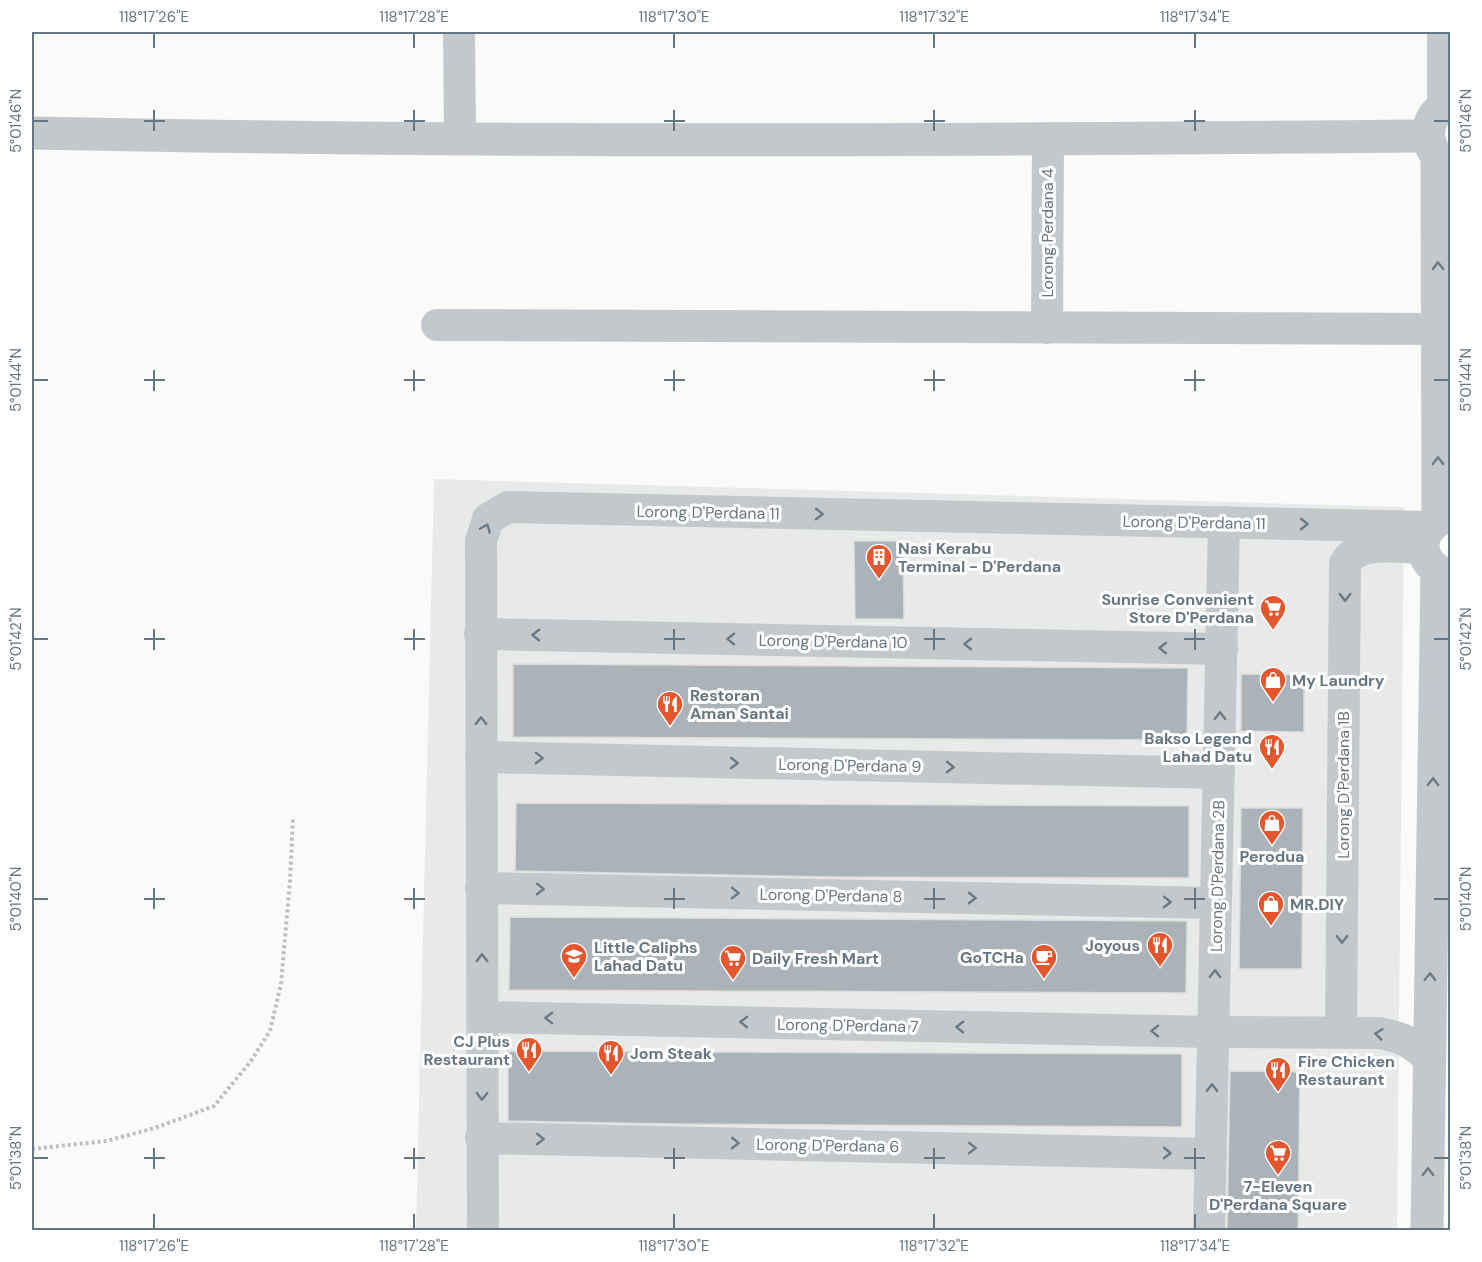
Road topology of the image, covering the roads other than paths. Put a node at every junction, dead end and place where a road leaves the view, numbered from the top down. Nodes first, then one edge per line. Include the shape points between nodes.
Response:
1 (459, 32) edge
2 (1443, 32) edge
3 (1447, 106) edge
4 (32, 134) edge
5 (460, 139) junction
6 (1048, 139) junction
7 (1438, 152) edge
8 (437, 325) dead end
9 (1047, 328) junction
10 (1439, 329) junction
11 (1224, 522) junction
12 (1438, 543) edge
13 (480, 634) junction
14 (1222, 649) junction
15 (481, 757) junction
16 (1219, 773) junction
17 (481, 888) junction
18 (1216, 903) junction
19 (483, 1017) junction
20 (1213, 1032) junction
21 (1341, 1032) junction
22 (1429, 1059) junction
23 (481, 1138) junction
24 (1211, 1154) junction
25 (483, 1230) edge
26 (1209, 1230) edge
27 (1427, 1230) edge

1 - 5 street
2 - 3 street
3 - 7 street via 1429,125
4 - 5 street
5 - 6 street
6 - 7 street
6 - 9 street, Lorong Perdana 4
10 -> 7 street
8 - 9 street
9 - 10 street
12 -> 10 street
11 -> 12 street, Lorong D'Perdana 11
13 -> 11 street, Lorong D'Perdana 11 via 481,541 488,519 508,507
11 - 14 street, Lorong D'Perdana 2B
12 -> 21 street, Lorong D'Perdana 1B via 1363,549 1349,556 1345,564
22 -> 12 street
14 -> 13 street, Lorong D'Perdana 10
15 -> 13 street, Lorong D'Perdana 11
16 -> 14 street, Lorong D'Perdana 2B
15 -> 16 street, Lorong D'Perdana 9
15 - 17 street, Lorong D'Perdana 11
16 - 18 street, Lorong D'Perdana 2B
17 -> 18 street, Lorong D'Perdana 8
19 -> 17 street, Lorong D'Perdana 11
20 -> 18 street, Lorong D'Perdana 2B
20 -> 19 street, Lorong D'Perdana 7
19 -> 23 street, Lorong D'Perdana 11
20 - 21 street, Lorong D'Perdana 7
24 -> 20 street, Lorong D'Perdana 2B
22 -> 21 street, Lorong D'Perdana 7 via 1402,1037
27 -> 22 street
23 -> 24 street, Lorong D'Perdana 6
23 - 25 street, Lorong D'Perdana 11
24 - 26 street, Lorong D'Perdana 2B

